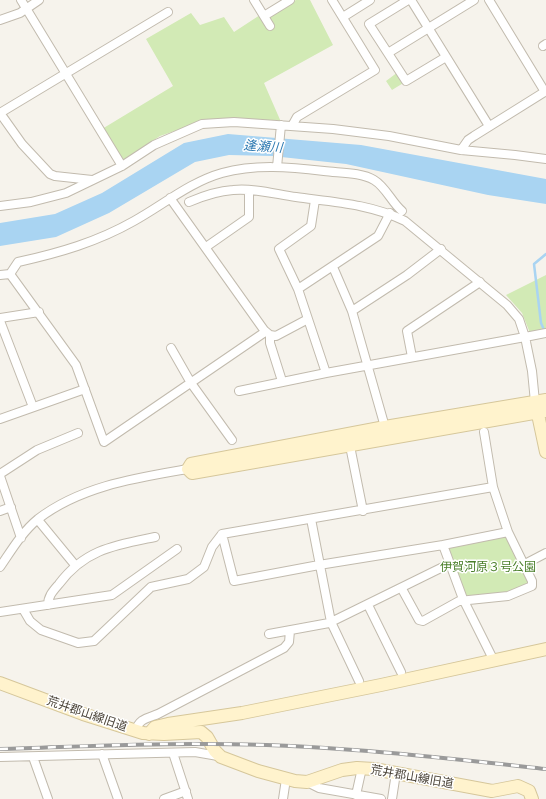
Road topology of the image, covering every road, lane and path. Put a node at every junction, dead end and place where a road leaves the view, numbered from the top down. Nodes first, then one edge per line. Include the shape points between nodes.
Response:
1 (21, 0) edge
2 (40, 0) edge
3 (254, 0) edge
4 (290, 0) edge
5 (332, 0) edge
6 (370, 0) edge
7 (409, 0) edge
8 (474, 0) edge
9 (489, 0) edge
10 (27, 8) junction
11 (168, 12) dead end
12 (264, 16) junction
13 (343, 17) junction
14 (0, 20) edge
15 (270, 26) dead end
16 (428, 29) junction
17 (388, 53) junction
18 (446, 57) junction
19 (66, 74) junction
20 (545, 92) edge
21 (0, 113) edge
22 (292, 126) junction
23 (489, 126) junction
24 (280, 127) junction
25 (461, 150) junction
26 (546, 160) edge
27 (122, 166) junction
28 (277, 167) junction
29 (92, 180) junction
30 (249, 190) junction
31 (170, 198) junction
32 (315, 200) junction
33 (189, 202) dead end
34 (0, 206) edge
35 (402, 212) dead end
36 (390, 213) junction
37 (206, 247) junction
38 (441, 250) junction
39 (333, 267) junction
40 (10, 274) junction
41 (0, 275) edge
42 (480, 282) junction
43 (298, 289) junction
44 (352, 311) junction
45 (39, 312) junction
46 (308, 318) junction
47 (0, 320) edge
48 (268, 333) junction
49 (546, 333) edge
50 (525, 337) junction
51 (171, 348) dead end
52 (412, 357) junction
53 (368, 365) junction
54 (326, 373) junction
55 (282, 382) junction
56 (191, 383) junction
57 (85, 389) junction
58 (239, 391) dead end
59 (34, 407) junction
60 (541, 407) edge
61 (0, 419) edge
62 (385, 427) junction
63 (78, 432) dead end
64 (484, 432) dead end
65 (232, 440) dead end
66 (349, 440) junction
67 (546, 452) edge
68 (188, 469) joint
69 (0, 475) edge
70 (493, 487) junction
71 (11, 508) junction
72 (0, 511) edge
73 (363, 511) junction
74 (311, 519) junction
75 (38, 520) junction
76 (508, 532) junction
77 (222, 534) junction
78 (156, 537) dead end
79 (21, 538) junction
80 (443, 546) junction
81 (177, 549) dead end
82 (546, 553) edge
83 (449, 564) junction
84 (75, 565) junction
85 (319, 565) junction
86 (523, 565) junction
87 (0, 567) edge
88 (402, 589) junction
89 (464, 601) junction
90 (48, 605) junction
91 (368, 605) junction
92 (23, 609) junction
93 (0, 612) edge
94 (331, 622) junction
95 (290, 631) junction
96 (268, 634) dead end
97 (546, 649) edge
98 (494, 661) junction
99 (400, 672) dead end
100 (359, 681) dead end
101 (0, 683) edge
102 (136, 731) junction
103 (149, 734) junction
104 (173, 753) junction
105 (102, 754) junction
106 (218, 756) junction
107 (0, 757) edge
108 (33, 757) junction
109 (362, 768) junction
110 (396, 773) junction
111 (286, 779) junction
112 (307, 782) junction
113 (187, 795) edge
114 (356, 795) junction
115 (48, 799) edge
116 (118, 799) edge
117 (164, 799) edge
118 (283, 799) edge
119 (381, 799) edge
120 (392, 799) edge
121 (532, 799) edge

1 - 10 street
2 - 10 street
3 - 12 street
4 - 12 street
5 - 13 street
6 - 13 street
7 - 16 street
7 - 17 street via 369,24
8 - 16 street
9 - 20 street
10 - 14 street
10 - 19 street
11 - 19 street
12 - 15 street
13 - 22 street via 375,70 297,118
16 - 17 street
16 - 18 street
17 - 18 street via 406,81
18 - 23 street
19 - 21 street
19 - 27 street
20 - 23 street
21 - 29 street via 22,144 50,174
22 - 24 street
22 - 25 street via 389,136
23 - 25 street via 468,140
24 - 27 street via 231,122 202,124 154,145
24 - 28 street
25 - 26 street via 515,154
27 - 29 street
28 - 31 street via 222,173
28 - 35 street via 361,176 373,180
29 - 34 street via 58,196
30 - 32 street
30 - 33 street via 218,192
30 - 37 street via 248,217
31 - 37 street
31 - 40 street via 134,221 92,241 60,253 18,262
32 - 36 street
32 - 43 street via 311,226 279,249
36 - 38 street via 405,221
36 - 39 street via 378,236
37 - 48 street
38 - 42 street
38 - 44 street
39 - 43 street
39 - 44 street
40 - 41 street
40 - 45 street
42 - 50 street via 515,314 522,325
42 - 52 street via 407,331
43 - 46 street
44 - 53 street
45 - 47 street
45 - 57 street via 76,365
46 - 48 street via 276,336
46 - 54 street
47 - 59 street
48 - 55 street
48 - 56 street
49 - 50 street
50 - 52 street
50 - 60 street
51 - 56 street
52 - 53 street
53 - 54 street
53 - 62 street
54 - 55 street
55 - 58 street
56 - 57 street via 104,442
56 - 65 street
57 - 59 street
59 - 61 street
60 - 62 street
60 - 66 street
60 - 67 street
62 - 66 street
63 - 69 street via 37,450
64 - 70 street
66 - 68 street via 191,464
66 - 73 street
68 - 75 street via 118,482 61,504
69 - 71 street
70 - 73 street
70 - 76 street
71 - 72 street
71 - 79 street
73 - 74 street
74 - 77 street
74 - 85 street
75 - 79 street
75 - 84 street
76 - 80 street
76 - 86 street
77 - 85 street via 234,581
77 - 92 street via 212,547 204,567 188,579 151,587 94,641 78,643 41,630 30,621
78 - 84 street via 107,547
79 - 87 street
80 - 83 street
80 - 85 street
81 - 90 street via 112,595
82 - 86 street
83 - 88 street
83 - 89 street
84 - 90 street via 50,596
85 - 94 street
86 - 89 street via 532,583 531,587 508,596
88 - 89 street via 419,620 423,621
88 - 91 street
89 - 98 street
90 - 92 street
91 - 94 street
91 - 99 street
92 - 93 street
94 - 95 street
94 - 100 street
95 - 96 street
95 - 102 street via 289,642 284,648 142,720
97 - 98 street
98 - 103 street via 242,713 164,725 155,727
101 - 102 street, 荒井郡山線旧道
102 - 103 street, 荒井郡山線旧道
103 - 106 street, 荒井郡山線旧道 via 201,732 207,737
104 - 105 street
104 - 106 street via 195,752
104 - 113 street
105 - 108 street
105 - 116 street
106 - 111 street, 荒井郡山線旧道
107 - 108 street
108 - 115 street
109 - 110 street, 荒井郡山線旧道
109 - 112 street, 荒井郡山線旧道 via 342,770
109 - 114 street
110 - 120 street
110 - 121 street, 荒井郡山線旧道 via 492,791 518,786 529,791
111 - 112 street, 荒井郡山線旧道
111 - 118 street
112 - 114 street via 319,788
113 - 117 street
114 - 119 street

